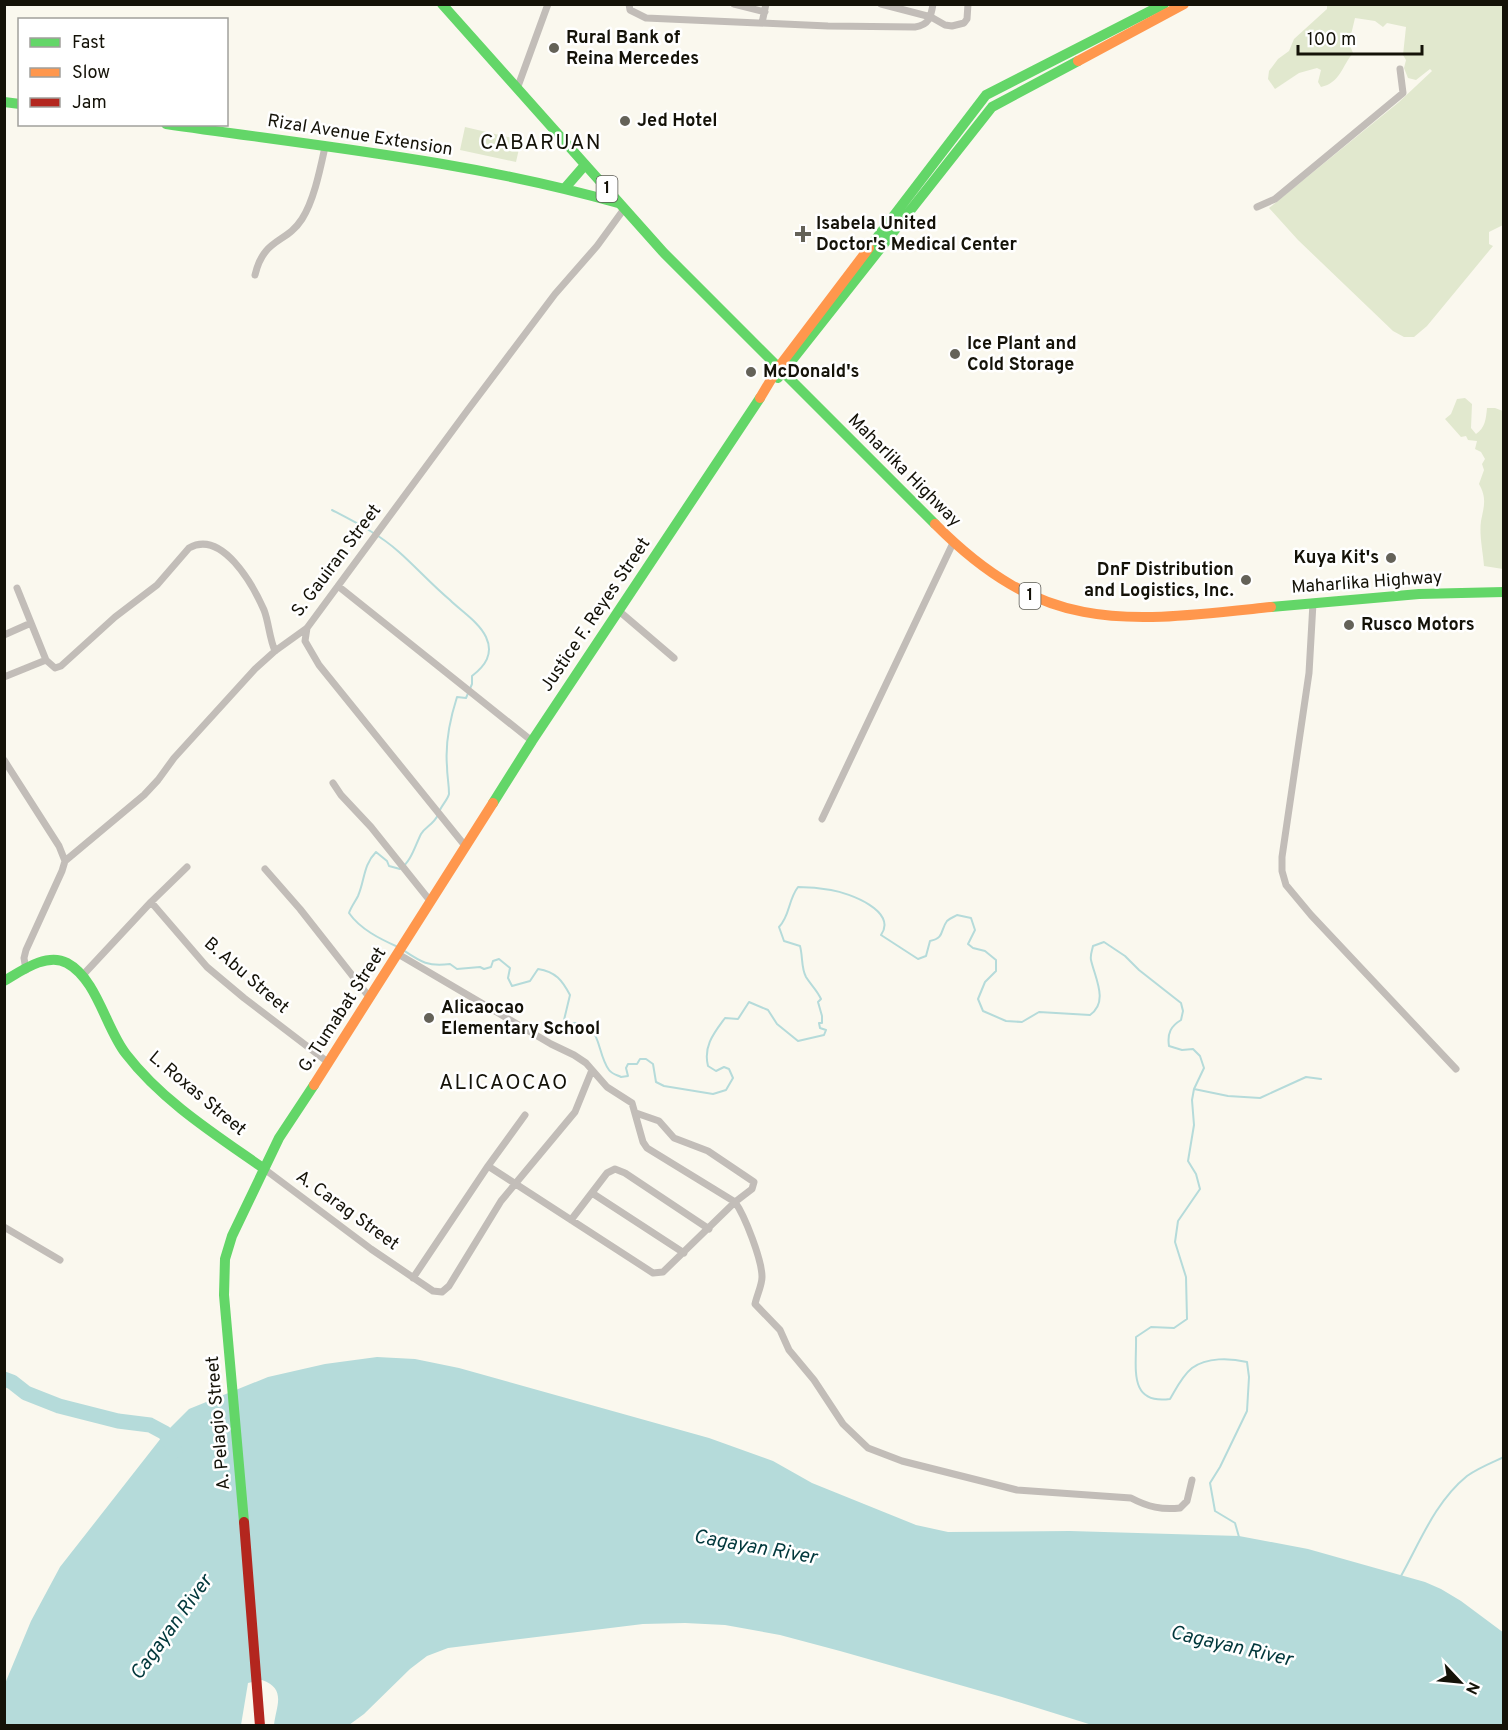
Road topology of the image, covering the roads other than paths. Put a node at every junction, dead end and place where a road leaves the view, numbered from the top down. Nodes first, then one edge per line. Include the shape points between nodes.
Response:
1 (442, 4) edge
2 (548, 4) edge
3 (629, 4) edge
4 (734, 4) edge
5 (881, 4) edge
6 (933, 4) edge
7 (968, 4) edge
8 (1164, 4) edge
9 (1184, 4) edge
10 (766, 8) edge
11 (931, 17) junction
12 (762, 23) junction
13 (1400, 69) dead end
14 (517, 91) junction
15 (180, 126) edge
16 (326, 147) junction
17 (585, 165) junction
18 (565, 188) junction
19 (621, 206) junction
20 (1257, 207) dead end
21 (255, 275) dead end
22 (781, 371) junction
23 (952, 543) junction
24 (338, 586) junction
25 (17, 588) dead end
26 (1503, 592) edge
27 (1313, 603) junction
28 (619, 611) junction
29 (31, 623) junction
30 (307, 628) junction
31 (4, 635) edge
32 (275, 651) junction
33 (674, 658) dead end
34 (46, 660) junction
35 (4, 677) edge
36 (532, 741) junction
37 (4, 760) edge
38 (333, 783) dead end
39 (822, 819) dead end
40 (466, 847) junction
41 (65, 861) junction
42 (187, 867) dead end
43 (265, 869) dead end
44 (452, 869) joint
45 (151, 902) junction
46 (431, 902) junction
47 (400, 951) junction
48 (26, 970) junction
49 (82, 976) junction
50 (4, 981) edge
51 (370, 998) junction
52 (329, 1063) junction
53 (1456, 1069) dead end
54 (592, 1070) junction
55 (636, 1113) junction
56 (525, 1115) dead end
57 (488, 1166) junction
58 (263, 1168) junction
59 (515, 1184) junction
60 (592, 1193) junction
61 (735, 1202) junction
62 (571, 1220) junction
63 (4, 1227) edge
64 (708, 1229) junction
65 (684, 1253) junction
66 (60, 1260) dead end
67 (413, 1278) junction
68 (1192, 1480) dead end
69 (260, 1725) edge

1 - 14 main road, Maharlika Highway / 1
2 - 14 street
3 - 12 street via 633,13 646,18
4 - 10 street
5 - 11 street
6 - 11 street
7 - 11 street via 967,19 960,25 945,25
8 - 22 main road via 986,95 805,330
9 - 22 main road via 992,107
10 - 12 street
11 - 12 street via 923,26 915,27
13 - 20 street via 1403,93 1275,199
14 - 17 main road, Maharlika Highway / 1
15 - 16 main road, Rizal Avenue Extension
16 - 18 main road, Rizal Avenue Extension
16 - 21 street via 303,217 293,230 266,250
17 - 18 main road
17 - 19 main road, Maharlika Highway / 1
18 - 19 main road, Rizal Avenue Extension
19 - 22 main road, Maharlika Highway / 1
19 - 24 street, S. Gauiran Street via 597,246 555,294
22 - 23 main road, Maharlika Highway / 1
22 - 28 main road, Justice F. Reyes Street
23 - 27 main road, Maharlika Highway / 1 via 1012,588 1079,612 1129,618
23 - 39 street
24 - 30 street, S. Gauiran Street
24 - 36 street
25 - 29 street
26 - 27 main road, Maharlika Highway / 1
27 - 53 street via 1309,673 1282,857 1283,877 1311,915
28 - 33 street
28 - 36 main road, Justice F. Reyes Street
29 - 31 street
29 - 34 street
30 - 32 street, S. Gauiran Street
30 - 40 street via 305,641 313,657
32 - 34 street via 263,608 236,562 207,543 189,548 157,585 61,666 55,668
32 - 41 street, S. Gauiran Street via 151,787
34 - 35 street
36 - 40 main road, Justice F. Reyes Street
37 - 41 street
38 - 46 street
40 - 44 main road, Justice F. Reyes Street
41 - 48 street, S. Gauiran Street via 26,950
42 - 45 street
43 - 51 street
44 - 46 main road, G. Tumabat Street
45 - 49 street
45 - 52 street, B. Abu Street via 207,967
46 - 47 main road, G. Tumabat Street
47 - 51 main road, G. Tumabat Street
47 - 54 street via 574,1055
48 - 49 main road via 41,962 60,960 68,962
48 - 50 main road
49 - 58 main road, L. Roxas Street via 117,1044 141,1071
51 - 52 main road, G. Tumabat Street
52 - 58 main road, G. Tumabat Street
54 - 55 street via 607,1088 627,1099
54 - 59 street, A. Carag Street via 575,1112
55 - 61 street via 647,1148
55 - 61 street via 659,1121 680,1142 708,1151 752,1179 752,1189
56 - 57 street
57 - 59 street
57 - 67 street
58 - 67 street, A. Carag Street
58 - 69 main road, A. Pelagio Street via 232,1236 225,1259 224,1295
59 - 62 street
59 - 67 street, A. Carag Street via 446,1289 433,1291
60 - 62 street
60 - 64 street via 610,1170 620,1170
60 - 65 street
61 - 64 street
61 - 68 street via 750,1232 762,1277 755,1304 780,1330 789,1350 843,1424 868,1448 902,1461 1017,1490 1131,1498 1164,1510 1180,1508 1187,1501
62 - 65 street via 652,1273 663,1272
63 - 66 street
64 - 65 street

